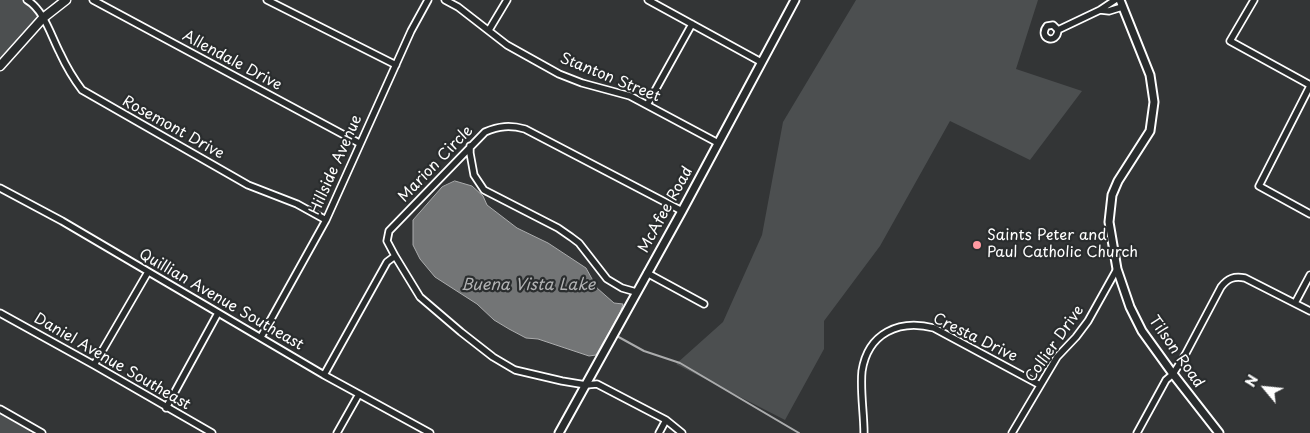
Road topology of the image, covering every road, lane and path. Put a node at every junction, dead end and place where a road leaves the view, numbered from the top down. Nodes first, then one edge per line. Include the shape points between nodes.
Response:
1 (27, 0) edge
2 (66, 0) edge
3 (93, 0) edge
4 (267, 0) edge
5 (428, 0) edge
6 (445, 0) edge
7 (507, 0) edge
8 (648, 0) edge
9 (795, 0) edge
10 (1115, 0) edge
11 (1254, 0) edge
12 (1121, 4) edge
13 (1100, 10) junction
14 (43, 18) junction
15 (692, 24) junction
16 (489, 30) junction
17 (1058, 30) dead end
18 (761, 62) junction
19 (396, 65) junction
20 (0, 66) edge
21 (1310, 86) edge
22 (647, 105) junction
23 (360, 143) junction
24 (718, 143) junction
25 (470, 146) junction
26 (0, 188) edge
27 (682, 211) junction
28 (1310, 214) edge
29 (326, 220) junction
30 (394, 256) junction
31 (1117, 269) junction
32 (148, 272) junction
33 (647, 273) junction
34 (1310, 275) edge
35 (636, 292) junction
36 (1295, 303) junction
37 (704, 304) dead end
38 (1310, 311) edge
39 (218, 313) junction
40 (1, 316) edge
41 (261, 337) junction
42 (94, 365) junction
43 (1173, 374) junction
44 (324, 375) junction
45 (586, 385) junction
46 (1040, 385) junction
47 (359, 394) junction
48 (166, 408) junction
49 (0, 409) edge
50 (666, 420) junction
51 (42, 433) edge
52 (212, 433) edge
53 (337, 433) edge
54 (430, 433) edge
55 (559, 433) edge
56 (659, 433) edge
57 (682, 433) edge
58 (864, 433) edge
59 (1012, 433) edge
60 (1137, 433) edge
61 (1219, 433) edge

1 - 14 street, Rosemont Drive
2 - 14 main road
3 - 23 street, Allendale Drive
4 - 19 street
5 - 19 street, Hillside Avenue
6 - 16 street, Stanton Street
7 - 16 street
8 - 15 street
9 - 18 street, McAfee Road
10 - 13 street
11 - 21 street via 1230,41
12 - 13 street via 1109,11
12 - 31 street, Tilson Road via 1150,75 1154,102 1150,131 1112,194 1109,222
13 - 17 street
14 - 20 main road
14 - 29 street, Rosemont Drive via 82,90 248,185 297,204
15 - 18 street
15 - 22 street
16 - 22 street, Stanton Street via 507,45 559,74 630,96
18 - 24 street, McAfee Road
19 - 23 street, Hillside Avenue
21 - 28 street via 1259,184 1260,188
22 - 24 street, Stanton Street
23 - 29 street, Hillside Avenue
24 - 27 street, McAfee Road
25 - 27 street, Marion Circle via 485,132 497,127 525,129
25 - 30 street, Marion Circle via 389,231 387,241
25 - 35 street via 474,176 484,190 558,228 579,243 606,279
26 - 32 street, Quillian Avenue Southeast
27 - 33 street, McAfee Road
29 - 41 street, Hillside Avenue
30 - 44 street via 387,262
30 - 45 street, Marion Circle via 420,297 493,357 515,370
31 - 43 street, Tilson Road via 1142,331
31 - 46 street, Collier Drive via 1088,321 1057,357
32 - 39 street, Quillian Avenue Southeast
32 - 42 street
33 - 35 street, McAfee Road
33 - 37 street
34 - 36 street
35 - 45 street, McAfee Road
36 - 38 street
36 - 43 street via 1252,281 1230,278 1221,287
39 - 41 street, Quillian Avenue Southeast
39 - 48 street
40 - 42 street, Daniel Avenue Southeast
41 - 44 street, Quillian Avenue Southeast
42 - 48 street, Daniel Avenue Southeast
43 - 60 street via 1166,380
43 - 61 street, Tilson Road
44 - 47 street, Quillian Avenue Southeast
45 - 50 street, Marion Circle via 597,384
45 - 55 street, McAfee Road
46 - 58 street, Cresta Drive via 934,328 920,325 891,330 876,339 863,367
46 - 59 street, Collier Drive
47 - 53 street
47 - 54 street, Quillian Avenue Southeast
48 - 52 street, Daniel Avenue Southeast
49 - 51 street
50 - 56 street
50 - 57 street, Marion Circle

